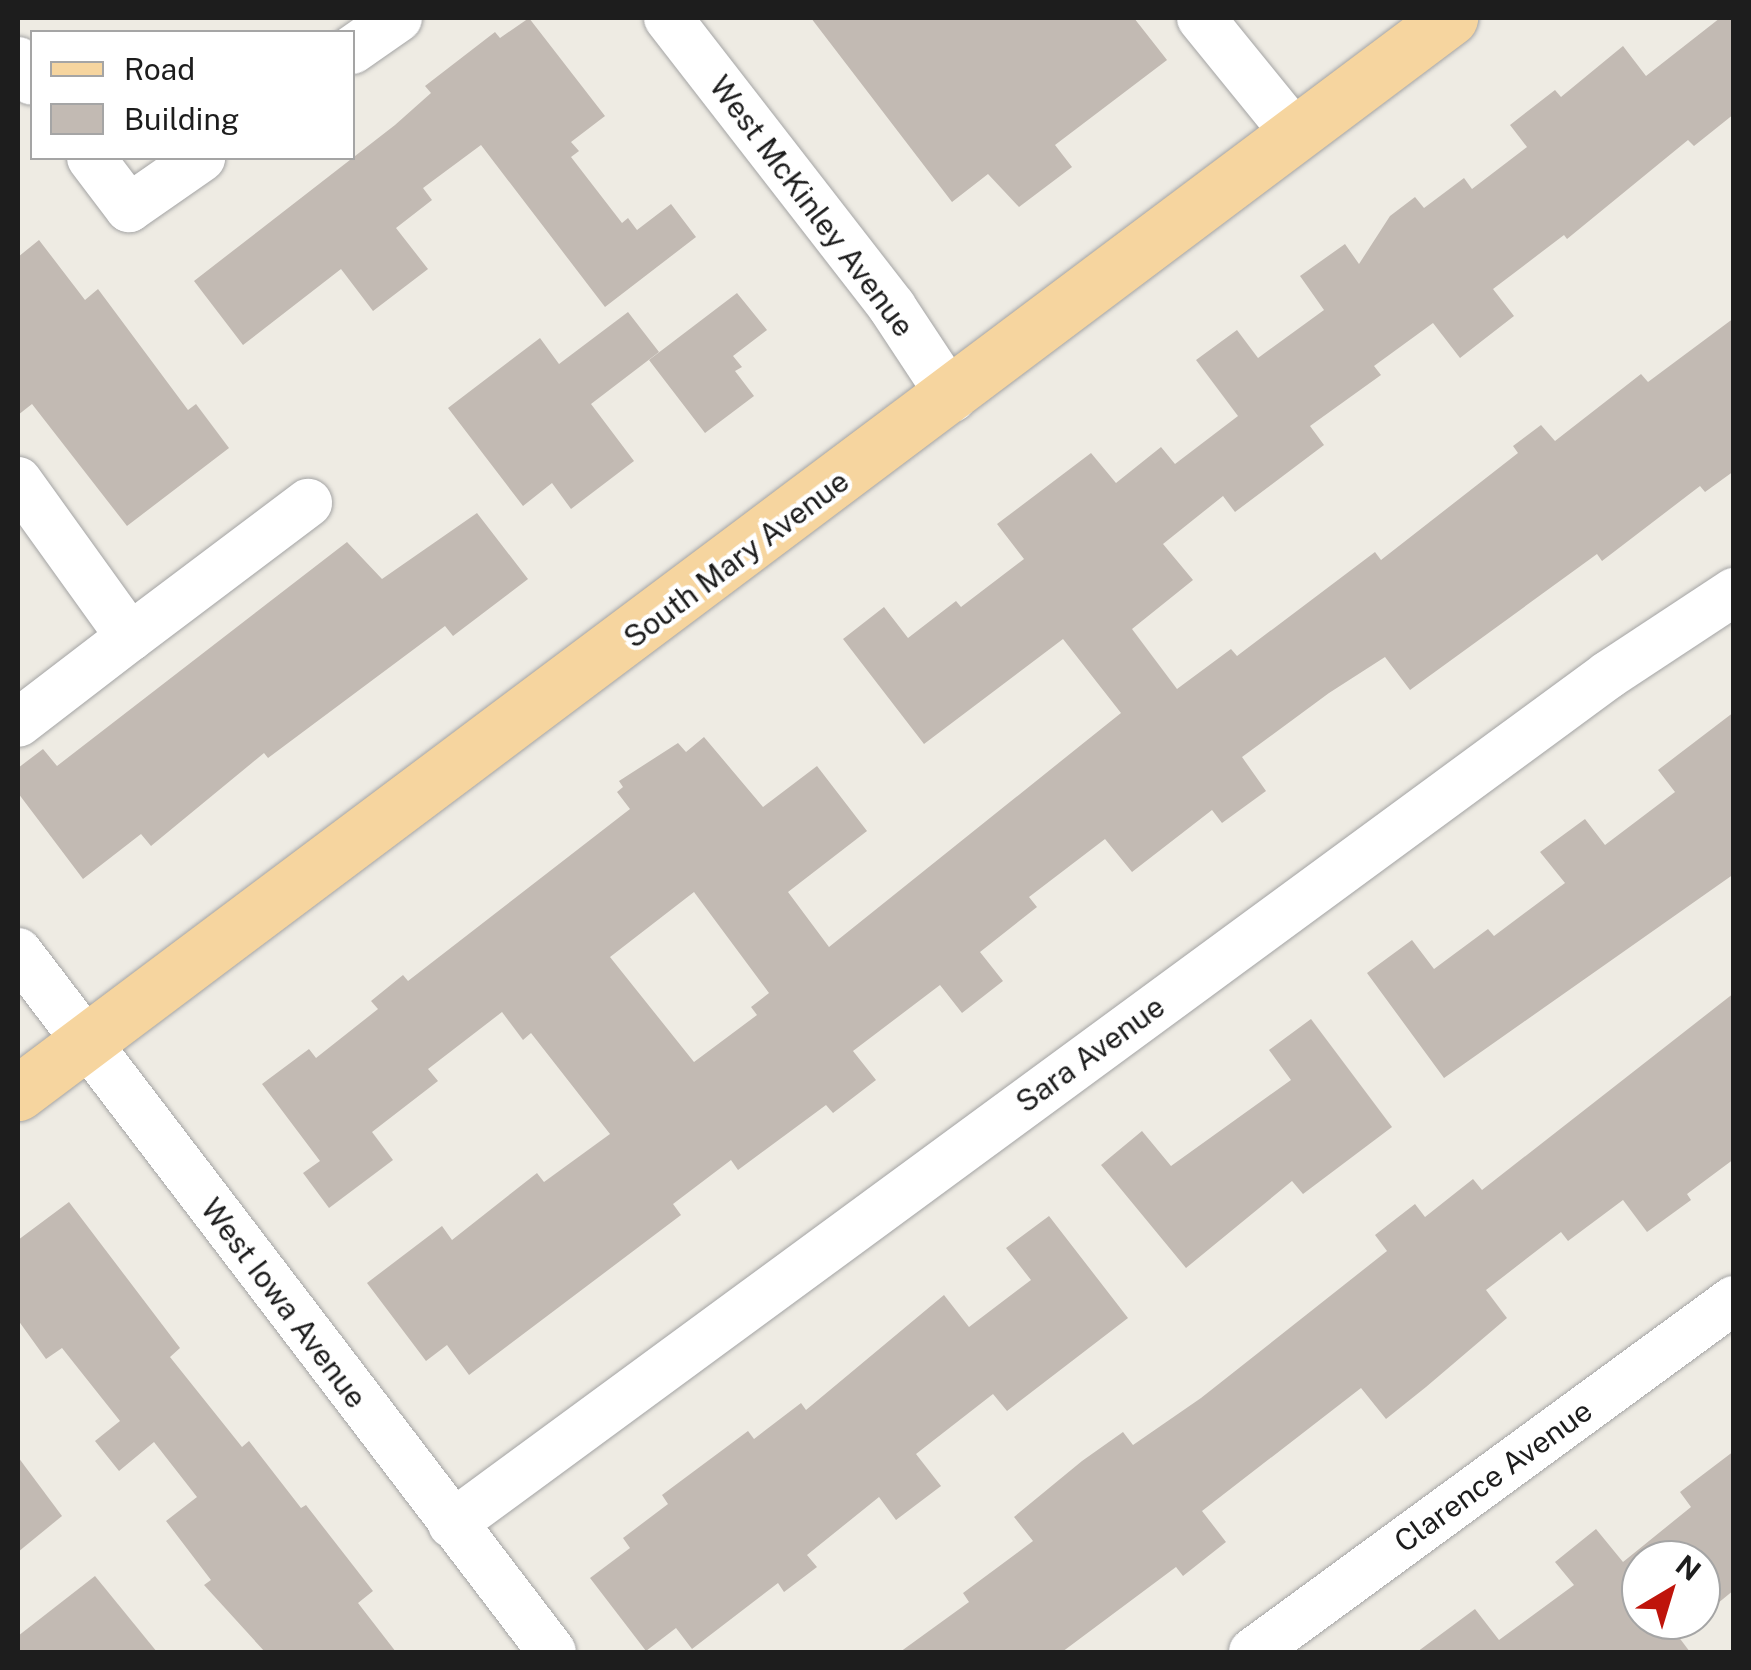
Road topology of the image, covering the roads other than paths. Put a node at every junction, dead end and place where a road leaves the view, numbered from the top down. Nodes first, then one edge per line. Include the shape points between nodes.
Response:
1 (398, 18) edge
2 (668, 18) edge
3 (1201, 18) edge
4 (1450, 18) edge
5 (355, 48) edge
6 (1296, 135) junction
7 (93, 160) edge
8 (198, 160) edge
9 (952, 398) junction
10 (18, 481) edge
11 (308, 502) dead end
12 (1734, 592) edge
13 (130, 637) junction
14 (18, 723) edge
15 (18, 952) edge
16 (88, 1042) junction
17 (18, 1093) edge
18 (1734, 1300) edge
19 (452, 1524) junction
20 (552, 1652) edge
21 (1253, 1652) edge

1 - 5 street
2 - 9 street, West McKinley Avenue via 892,307
3 - 6 street
4 - 6 main road, South Mary Avenue
6 - 9 main road, South Mary Avenue
7 - 8 street via 129,208
9 - 16 main road, South Mary Avenue
10 - 13 street
11 - 13 street
12 - 19 street, Sara Avenue via 1592,686
13 - 14 street
15 - 16 street, West Iowa Avenue
16 - 17 main road, South Mary Avenue
16 - 19 street, West Iowa Avenue
18 - 21 street, Clarence Avenue
19 - 20 street, West Iowa Avenue

